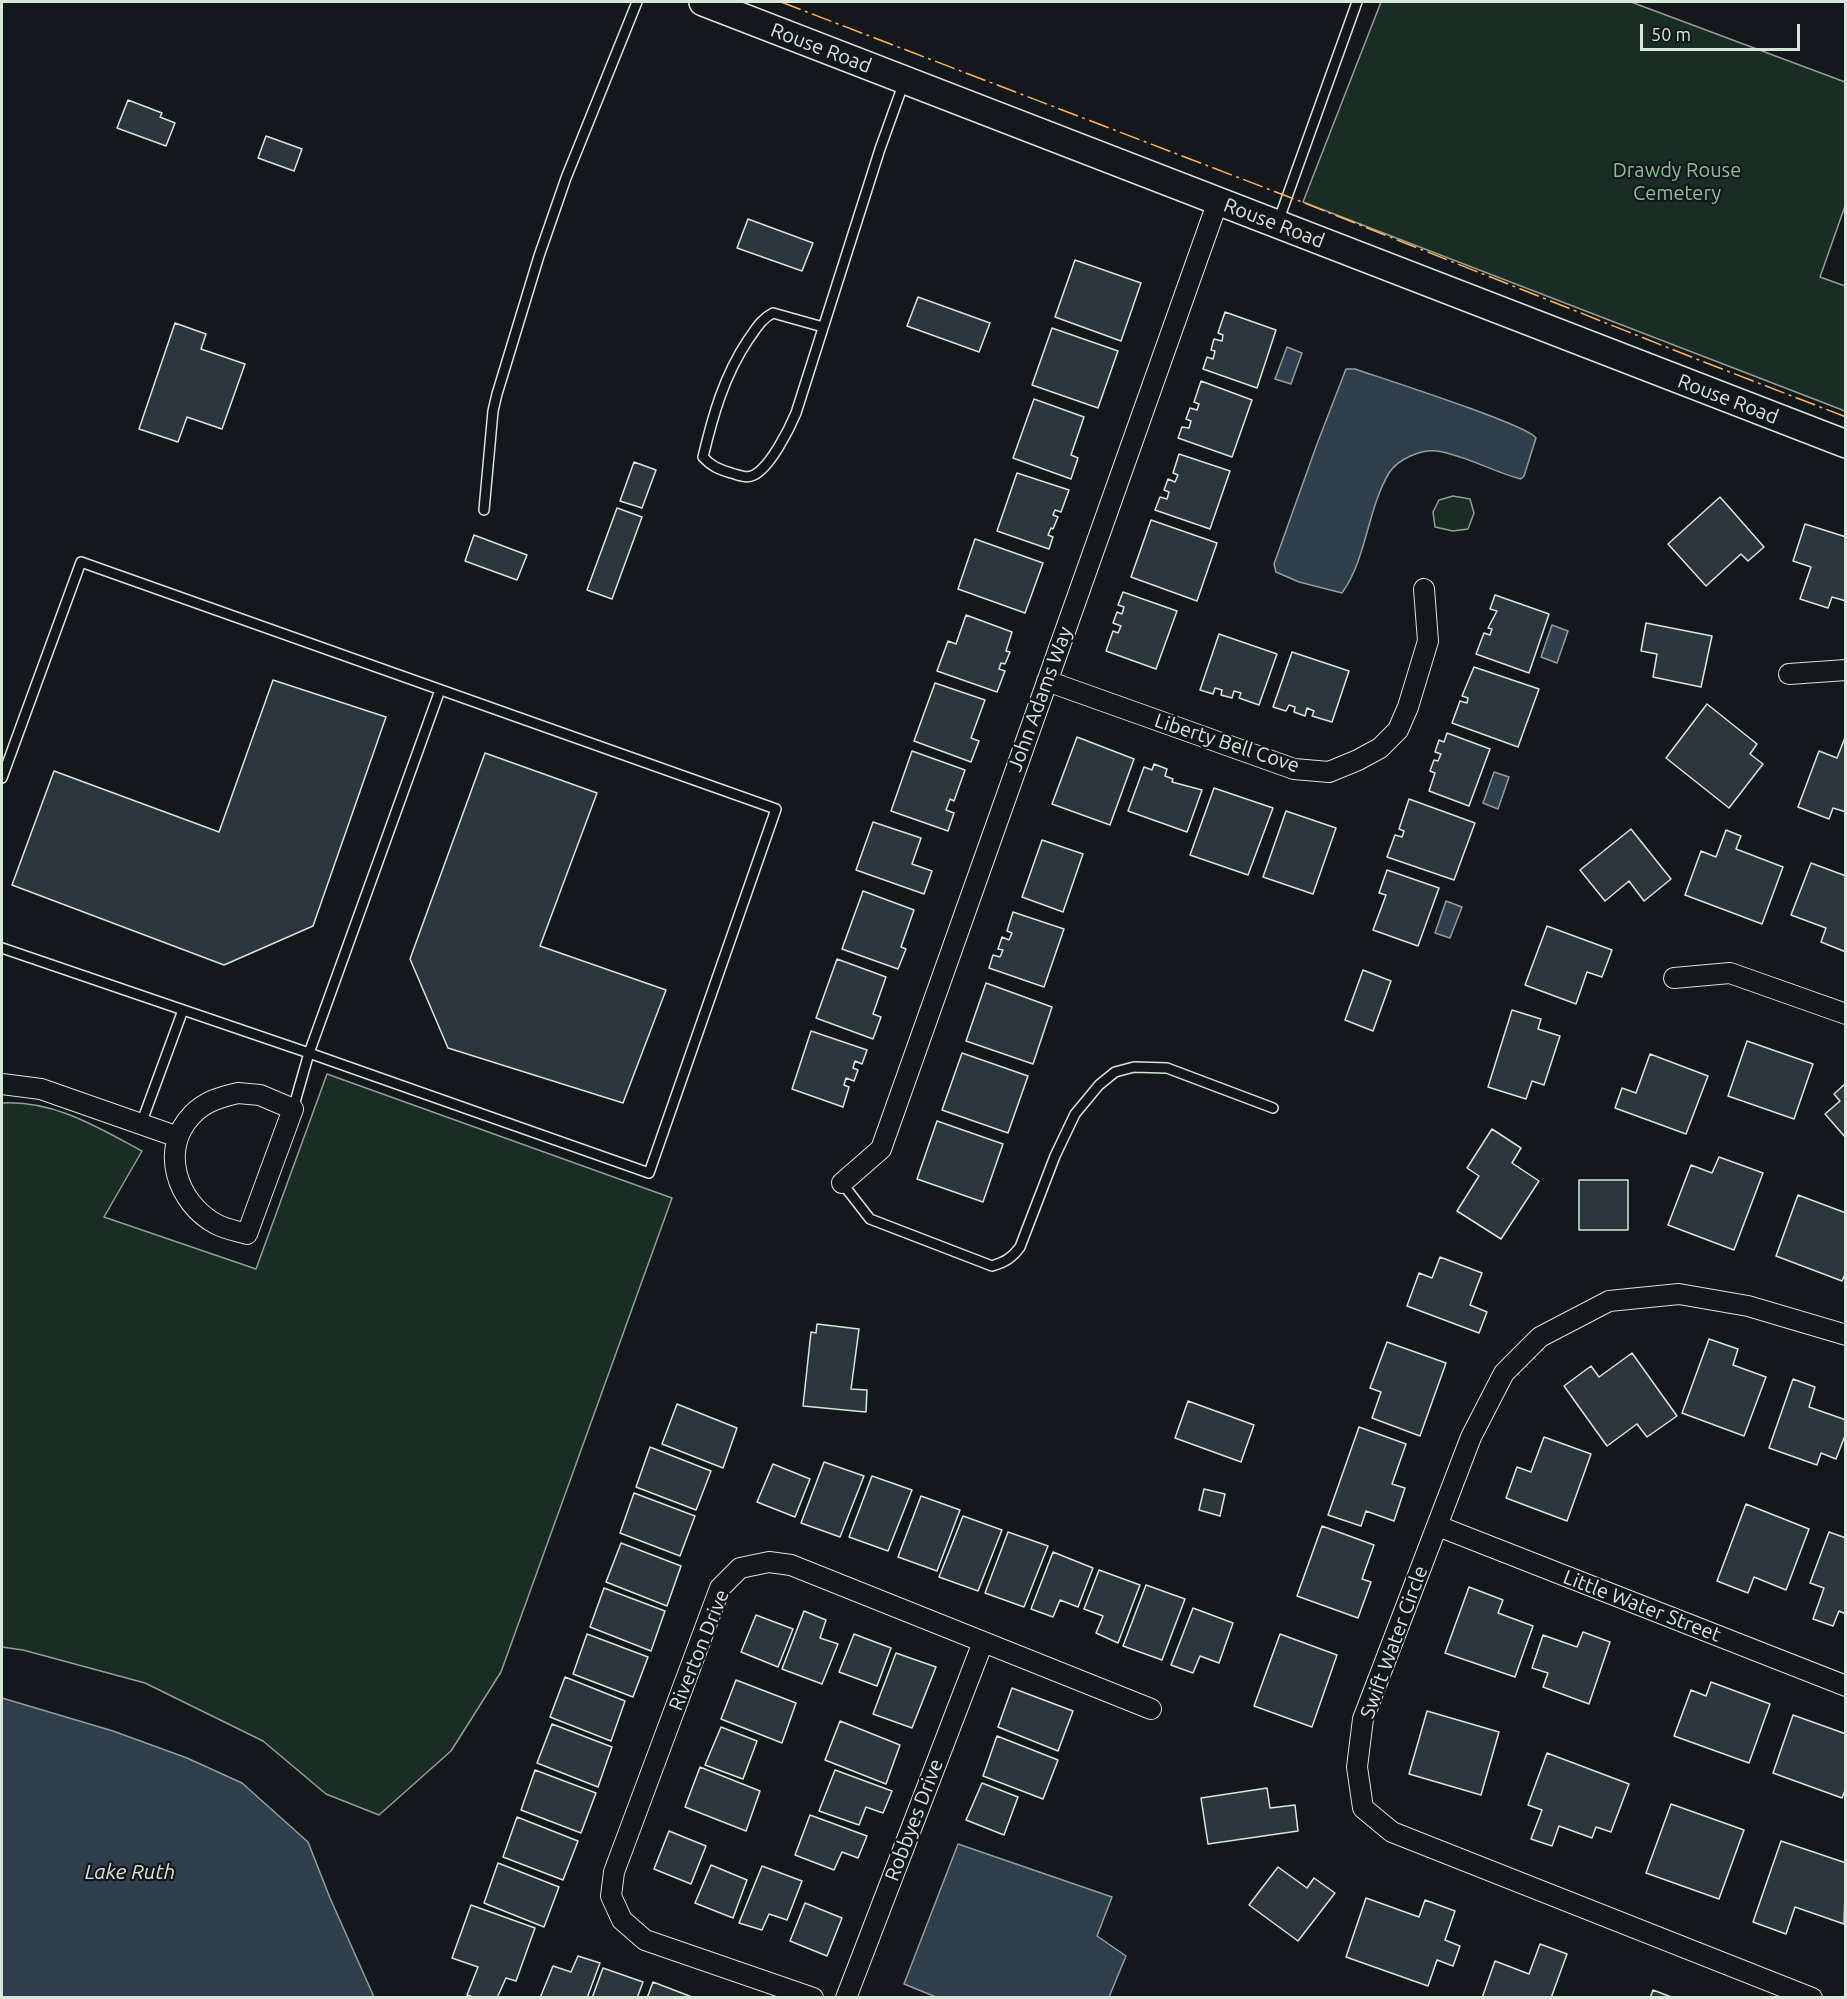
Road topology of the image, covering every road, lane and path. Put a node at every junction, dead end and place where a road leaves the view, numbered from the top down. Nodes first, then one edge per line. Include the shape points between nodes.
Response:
1 (637, 2) edge
2 (704, 2) edge
3 (1357, 2) edge
4 (905, 80) junction
5 (1218, 201) junction
6 (1277, 224) junction
7 (823, 327) junction
8 (1845, 444) edge
9 (483, 510) dead end
10 (1424, 590) dead end
11 (1845, 670) edge
12 (1789, 674) dead end
13 (1047, 681) junction
14 (440, 690) junction
15 (2, 778) edge
16 (2, 948) edge
17 (1674, 978) dead end
18 (183, 1010) junction
19 (1845, 1014) edge
20 (309, 1053) junction
21 (2, 1084) edge
22 (1273, 1108) dead end
23 (293, 1109) junction
24 (141, 1124) junction
25 (178, 1137) junction
26 (842, 1183) joint
27 (1845, 1335) edge
28 (1438, 1526) junction
29 (982, 1642) junction
30 (1845, 1686) edge
31 (1151, 1709) dead end
32 (813, 1998) edge
33 (846, 1998) edge
34 (1812, 1998) edge

1 - 9 lane via 566,178 497,394
2 - 4 street, Rouse Road
3 - 6 lane
4 - 5 street, Rouse Road
4 - 7 lane
5 - 6 street, Rouse Road
5 - 13 street, John Adams Way
6 - 8 street, Rouse Road
7 - 7 lane via 796,413 774,454 755,475 744,477 711,466 703,457 714,411 734,360 763,318 773,313
10 - 13 street, Liberty Bell Cove via 1428,641 1398,730 1380,748 1329,772 1294,769
11 - 12 street
13 - 26 street, John Adams Way via 880,1149
14 - 15 lane via 81,562
14 - 20 lane
14 - 20 lane via 776,809 649,1173
16 - 18 lane
17 - 19 street via 1730,973
18 - 20 lane
18 - 24 lane
20 - 23 lane
21 - 24 street via 41,1089
22 - 26 lane via 1167,1068 1134,1067 1115,1072 1099,1084 1075,1114 1020,1246 1005,1262 992,1266 870,1219
23 - 25 street via 260,1095 238,1093 213,1100 192,1115
23 - 25 street via 247,1234 217,1225 196,1209 180,1188 174,1163
24 - 25 street
27 - 28 street, Swift Water Circle via 1748,1306 1679,1294 1609,1300 1540,1336 1503,1373 1472,1437
28 - 30 street, Little Water Street
28 - 34 street, Swift Water Circle via 1363,1719 1357,1767 1363,1808 1392,1832
29 - 31 street, Riverton Drive
29 - 32 street, Riverton Drive via 791,1565 769,1562 740,1568 720,1588 614,1872 611,1896 622,1920 645,1940
29 - 33 street, Robbyes Drive

